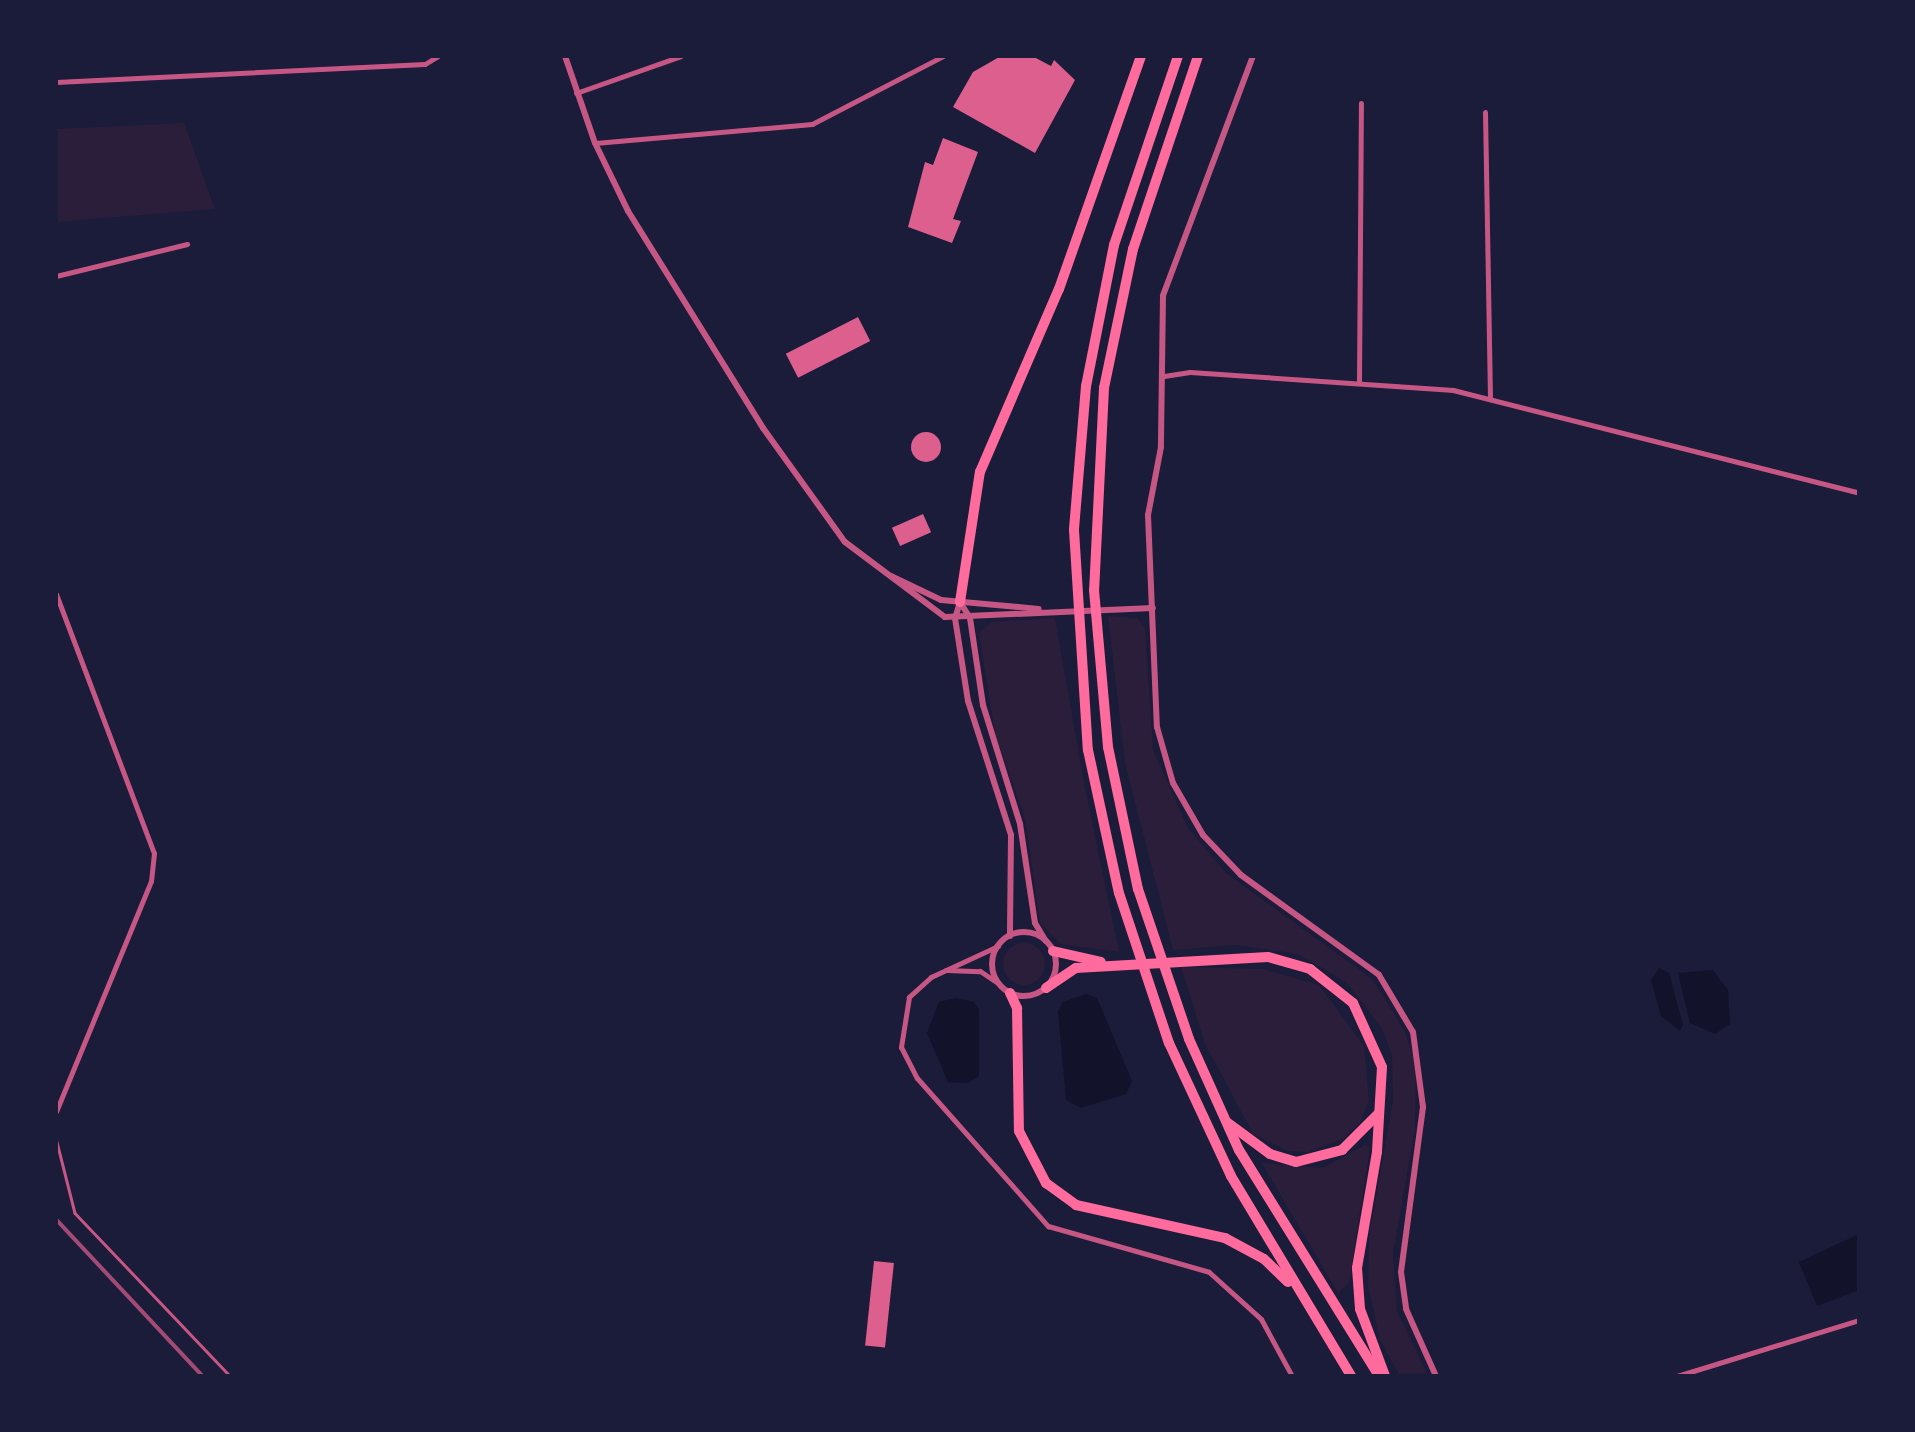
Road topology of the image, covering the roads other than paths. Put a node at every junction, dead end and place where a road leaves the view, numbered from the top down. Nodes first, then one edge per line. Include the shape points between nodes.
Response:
1 (438, 56) edge
2 (565, 56) edge
3 (681, 56) edge
4 (943, 56) edge
5 (1141, 56) edge
6 (1178, 56) edge
7 (1198, 56) edge
8 (1253, 56) edge
9 (56, 82) edge
10 (576, 93) junction
11 (1361, 103) dead end
12 (1485, 112) dead end
13 (595, 143) junction
14 (187, 244) dead end
15 (56, 276) edge
16 (1164, 376) junction
17 (1359, 381) junction
18 (1490, 399) junction
19 (1859, 494) edge
20 (880, 570) junction
21 (56, 594) edge
22 (960, 603) junction
23 (1153, 608) junction
24 (1056, 610) junction
25 (955, 618) junction
26 (970, 618) junction
27 (1010, 936) junction
28 (1046, 941) junction
29 (998, 946) junction
30 (1053, 951) junction
31 (1112, 964) junction
32 (943, 970) junction
33 (998, 983) junction
34 (1046, 988) junction
35 (1010, 993) junction
36 (1380, 1110) junction
37 (56, 1111) edge
38 (1225, 1120) junction
39 (56, 1138) edge
40 (1305, 1301) junction
41 (1859, 1320) edge
42 (230, 1376) edge
43 (1292, 1376) edge
44 (1351, 1376) edge
45 (1379, 1376) edge
46 (1385, 1376) edge
47 (1436, 1376) edge
48 (1677, 1376) edge

1 - 9 street via 425,64
2 - 10 street
3 - 10 street
4 - 13 street via 812,124
5 - 22 highway via 1077,243 980,472
6 - 40 highway via 1151,121 1101,296 1080,438 1077,637 1093,783 1133,943 1212,1139
7 - 38 highway via 1146,203 1121,300 1098,441 1094,590 1118,813 1171,991
8 - 16 street via 1174,256 1159,330
10 - 13 street
11 - 17 street
12 - 18 street
13 - 20 street via 673,287 794,476 830,527
14 - 15 street
16 - 17 street
16 - 23 street via 1161,447 1148,515
17 - 18 street
18 - 19 street
20 - 22 street via 928,596
20 - 25 street via 922,606
21 - 37 street via 154,853 151,881
22 - 24 street
22 - 25 street
22 - 26 street
23 - 24 street
23 - 47 street via 1157,727 1186,809 1241,875 1379,975 1413,1032 1423,1107 1401,1272 1406,1309
24 - 26 street
25 - 26 street
25 - 27 street via 974,726 1011,835
26 - 28 street via 984,705 1020,824 1035,923
27 - 28 street via 1029,933
27 - 29 street
28 - 30 street
29 - 32 street
29 - 33 street via 992,964
30 - 31 highway
30 - 34 street via 1055,971
31 - 34 highway via 1076,968
31 - 36 highway via 1240,956 1310,970 1353,1003 1372,1034 1382,1067
32 - 33 street via 980,971
32 - 43 street via 909,997 901,1047 917,1078 995,1169 1037,1216 1064,1234 1209,1272 1261,1319
33 - 35 street
34 - 35 street via 1029,996
35 - 40 highway via 1017,1008 1019,1131 1046,1183 1076,1205 1202,1230 1244,1246 1275,1267
36 - 38 highway via 1342,1150 1296,1162 1270,1154
36 - 46 highway via 1357,1268 1360,1310
38 - 45 highway via 1301,1257
39 - 42 lane via 75,1213
40 - 44 highway
41 - 48 street

